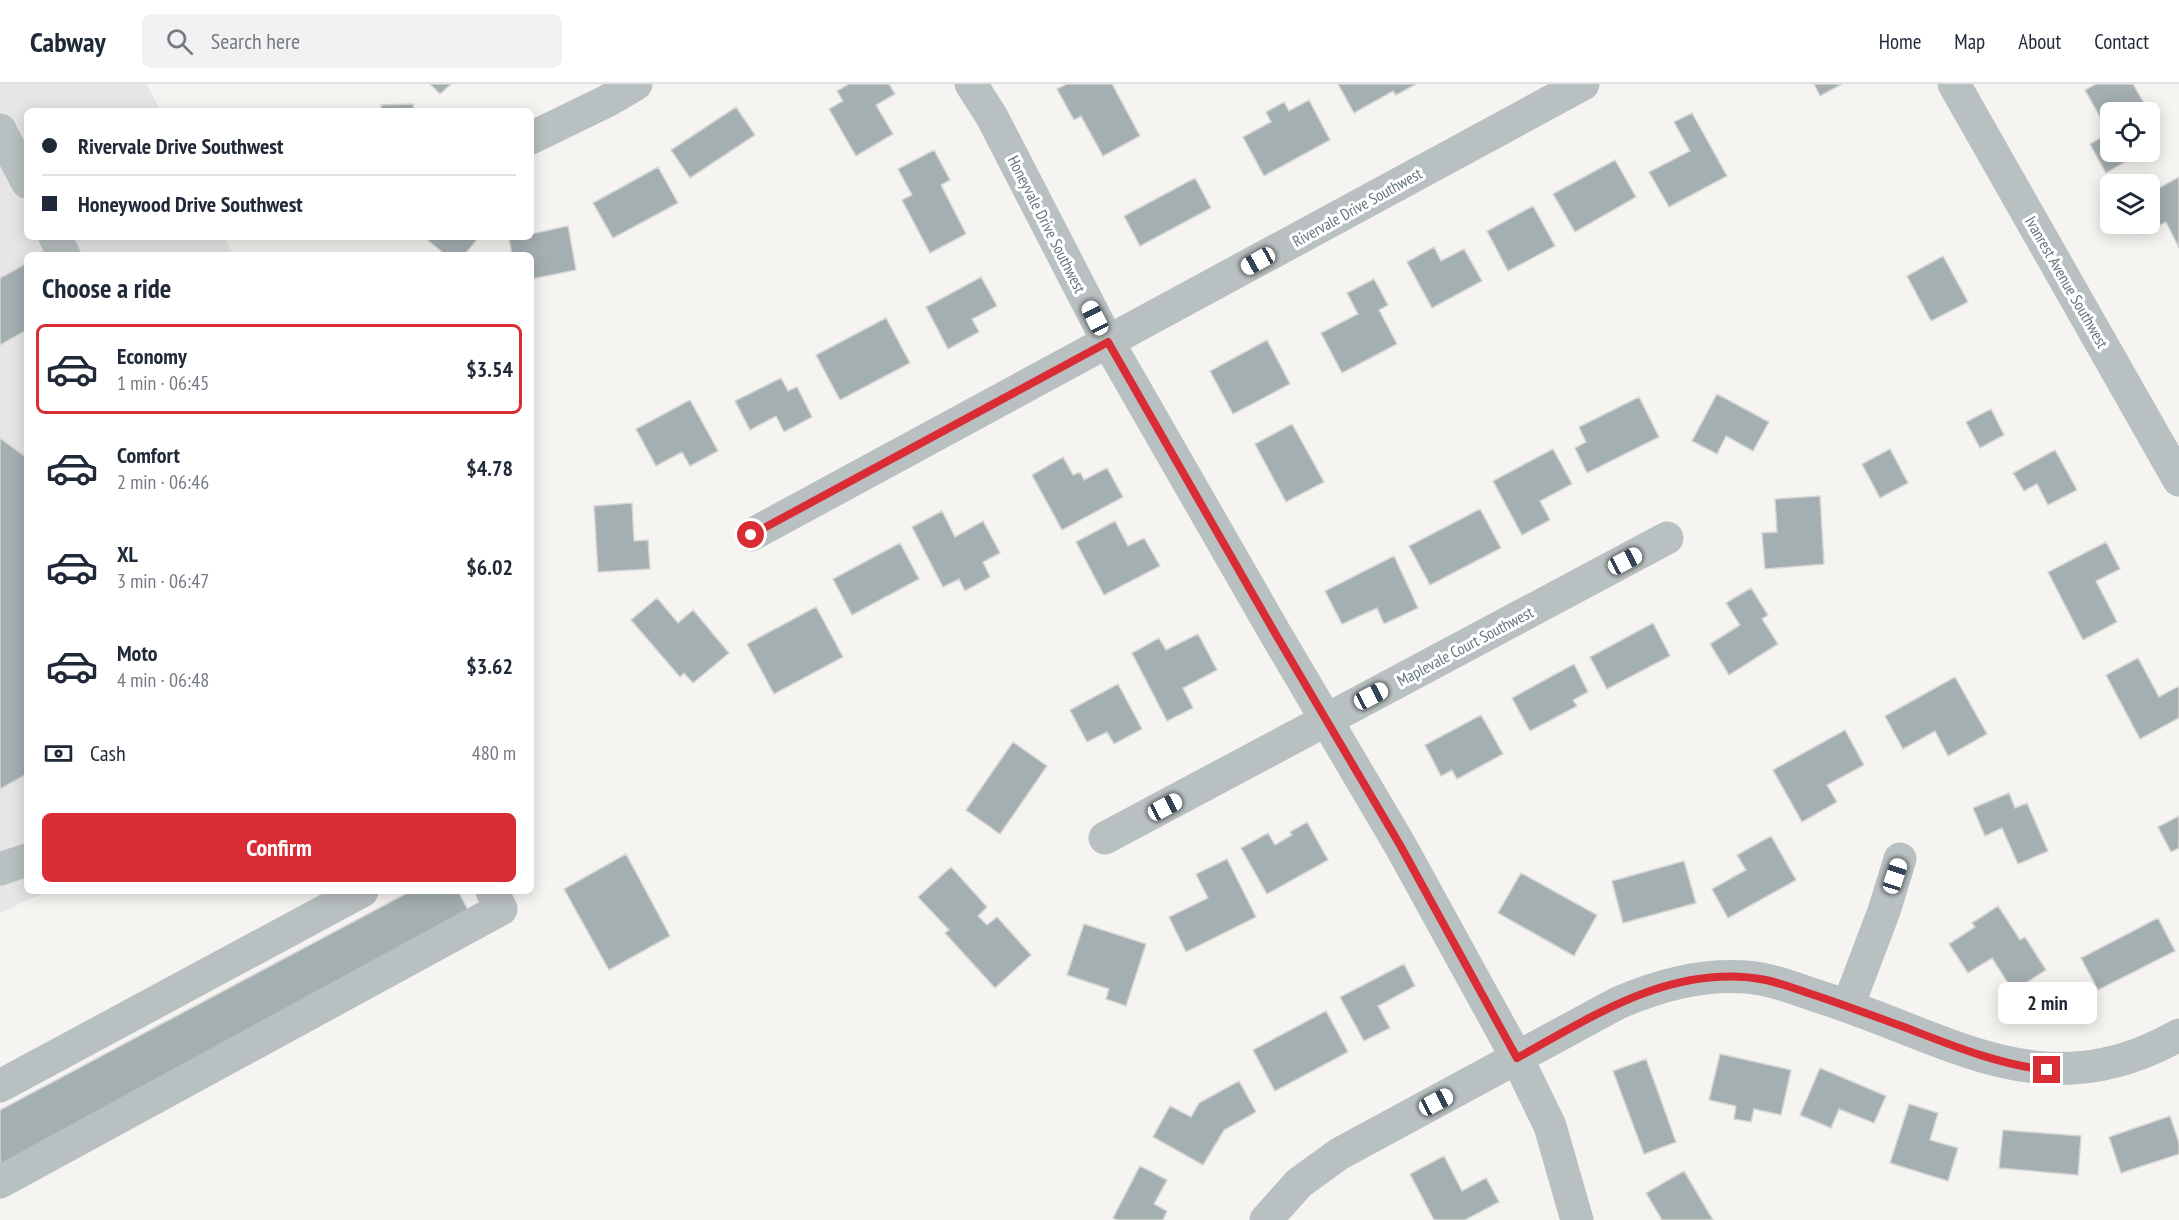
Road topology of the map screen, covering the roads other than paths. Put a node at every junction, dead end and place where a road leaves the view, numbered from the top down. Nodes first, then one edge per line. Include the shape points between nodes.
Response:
1 (636, 84) edge
2 (971, 84) edge
3 (1583, 84) edge
4 (1954, 84) edge
5 (0, 130) edge
6 (534, 137) edge
7 (24, 176) edge
8 (1108, 342) junction
9 (2179, 480) edge
10 (751, 535) dead end
11 (1667, 538) dead end
12 (1326, 720) junction
13 (1106, 838) dead end
14 (1900, 859) dead end
15 (24, 861) edge
16 (0, 869) edge
17 (356, 894) edge
18 (494, 894) edge
19 (1848, 1006) junction
20 (2179, 1035) edge
21 (1517, 1058) junction
22 (0, 1086) edge
23 (0, 1182) edge
24 (1266, 1220) edge
25 (1577, 1220) edge

1 - 6 street
2 - 8 street, Honeyvale Drive Southwest via 992,117
3 - 8 street, Rivervale Drive Southwest
4 - 9 street, Ivanrest Avenue Southwest
5 - 7 street
8 - 10 street, Rivervale Drive Southwest
8 - 12 street, Honeyvale Drive Southwest
11 - 12 street, Maplevale Court Southwest
12 - 13 street, Maplevale Court Southwest
12 - 21 street, Honeyvale Drive Southwest via 1426,890
14 - 19 street
15 - 16 street
17 - 22 street
18 - 23 street via 501,909
19 - 20 street via 1986,1058 2047,1070 2109,1064
19 - 21 street via 1768,980 1686,980 1618,1003
21 - 24 street via 1339,1154 1299,1183
21 - 25 street, Honeyvale Drive Southwest via 1550,1126

